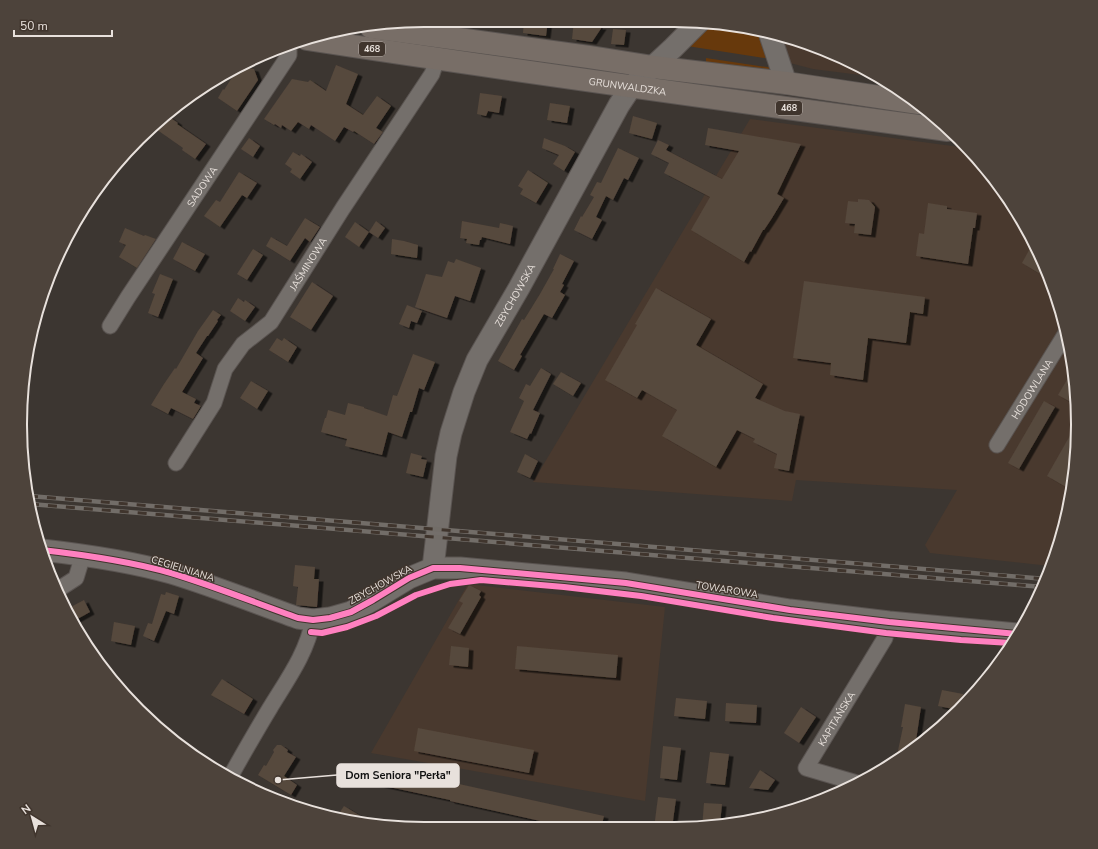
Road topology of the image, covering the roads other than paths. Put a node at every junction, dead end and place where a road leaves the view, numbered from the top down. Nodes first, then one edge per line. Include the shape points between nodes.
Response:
1 (409, 28) edge
2 (433, 28) edge
3 (693, 28) edge
4 (772, 40) edge
5 (321, 41) edge
6 (289, 51) edge
7 (437, 59) junction
8 (653, 66) junction
9 (786, 82) junction
10 (631, 87) junction
11 (903, 100) edge
12 (939, 129) edge
13 (110, 326) dead end
14 (1061, 340) edge
15 (997, 445) dead end
16 (176, 463) dead end
17 (48, 551) edge
18 (83, 555) junction
19 (432, 568) junction
20 (62, 587) edge
21 (313, 620) junction
22 (890, 622) junction
23 (1011, 633) edge
24 (233, 772) edge
25 (849, 781) edge

1 - 2 main road, 468
2 - 8 main road, 468 via 581,56
3 - 8 street, ZBYCHOWSKA
4 - 9 street
5 - 7 main road, GRUNWALDZKA / 468
6 - 13 street, SADOWA via 289,55
7 - 10 main road, GRUNWALDZKA / 468
7 - 16 street, JAŚMINOWA via 432,74 271,322 243,344 225,369 214,403
8 - 9 main road, 468
8 - 10 street, ZBYCHOWSKA
9 - 11 main road, 468
10 - 12 main road, GRUNWALDZKA / 468
10 - 19 street, ZBYCHOWSKA via 476,360 451,433 446,456
14 - 15 street, HODOWLANA
17 - 18 street, CEGIELNIANA
18 - 20 street via 76,578
18 - 21 street, CEGIELNIANA via 171,573 298,618
19 - 21 street, ZBYCHOWSKA via 409,578 351,612
19 - 22 street, TOWAROWA via 460,568 626,583 790,610
21 - 24 street via 301,655
22 - 23 street, TOWAROWA
22 - 25 street, KAPITAŃSKA via 885,638 806,768

